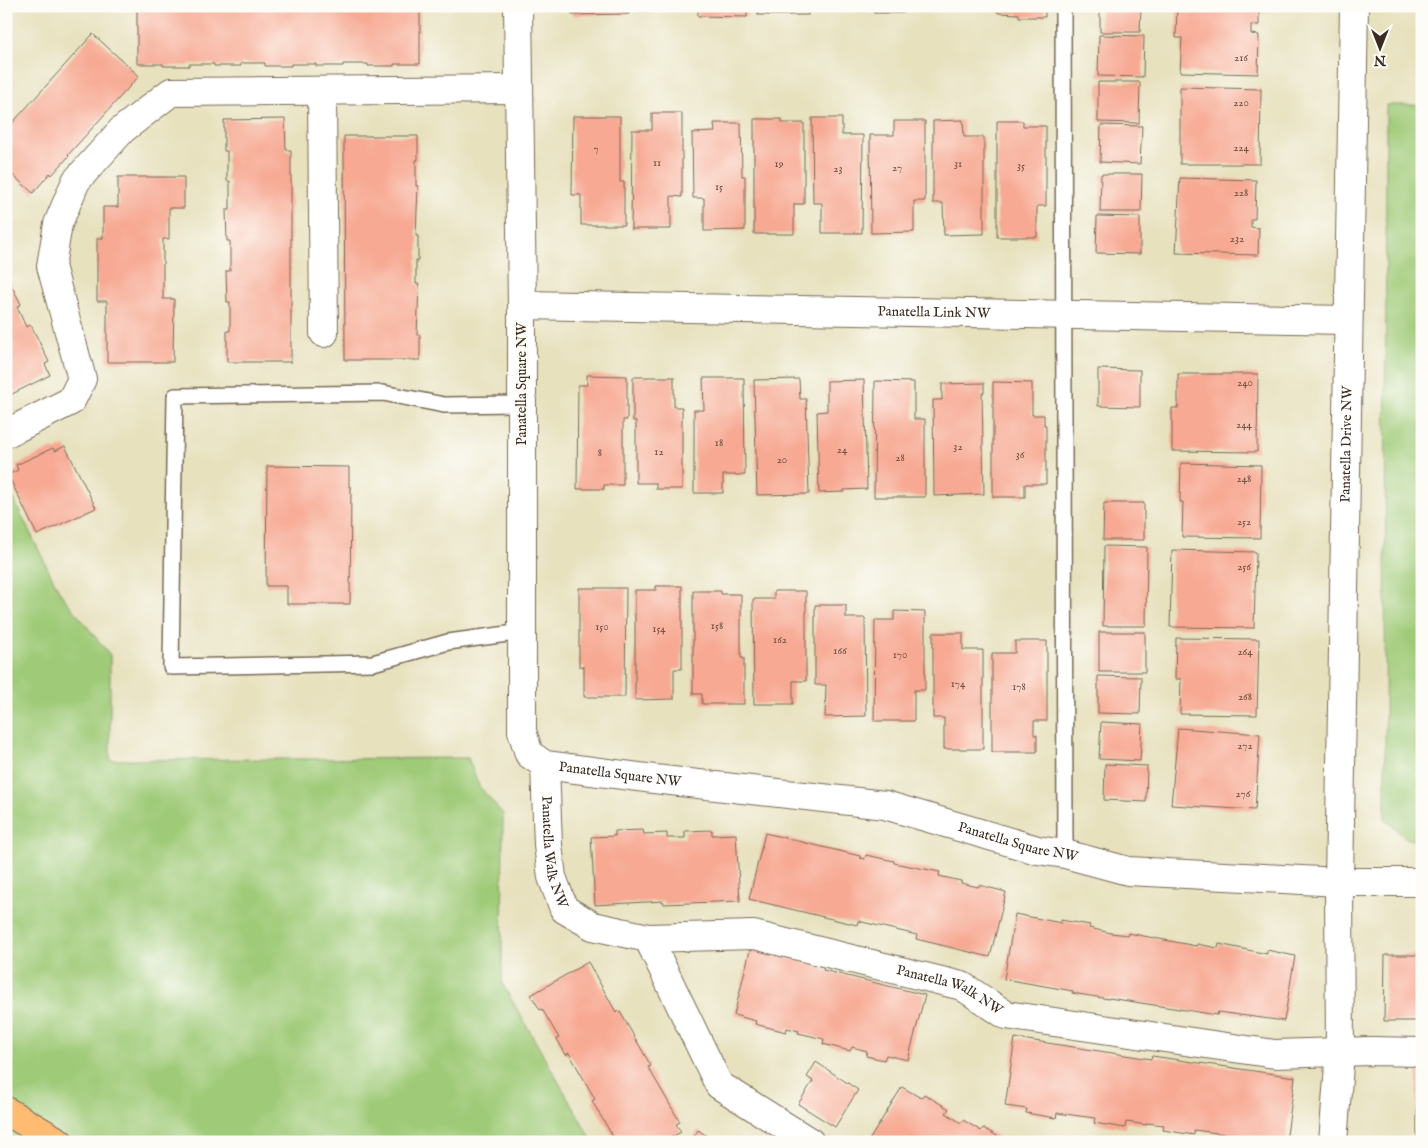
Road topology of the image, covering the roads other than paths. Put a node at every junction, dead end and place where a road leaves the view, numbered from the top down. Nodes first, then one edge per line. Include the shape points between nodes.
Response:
1 (518, 6) edge
2 (1063, 6) edge
3 (1354, 6) edge
4 (519, 89) junction
5 (322, 91) junction
6 (522, 305) junction
7 (1064, 316) junction
8 (1348, 320) junction
9 (324, 333) dead end
10 (522, 404) junction
11 (7, 433) edge
12 (522, 632) junction
13 (545, 765) junction
14 (1065, 854) junction
15 (1339, 882) junction
16 (1422, 882) edge
17 (648, 938) junction
18 (1422, 1052) edge
19 (1340, 1053) junction
20 (6, 1111) edge
21 (60, 1142) edge
22 (810, 1142) edge
23 (1334, 1142) edge

1 - 4 street, Panatella Square NW
2 - 7 lane
3 - 8 street, Panatella Drive NW
4 - 5 street
4 - 6 street, Panatella Square NW
5 - 9 street
5 - 11 street via 171,92 122,130 76,181 58,224 51,266 82,379 71,401
6 - 7 street, Panatella Link NW
6 - 10 street, Panatella Square NW
7 - 8 street, Panatella Link NW
7 - 14 lane
8 - 15 street, Panatella Drive NW
10 - 12 street, Panatella Square NW
10 - 12 lane via 444,405 383,393 175,396 171,666 373,663 448,642
12 - 13 street, Panatella Square NW via 522,731 530,754
13 - 14 street, Panatella Square NW via 884,805 1037,850
13 - 17 street, Panatella Walk NW via 552,877 564,909 592,926
14 - 15 street, Panatella Square NW via 1128,871
15 - 16 street, Panatella Square NW
15 - 19 street
17 - 19 street, Panatella Walk NW via 754,935 962,986 1006,1016 1275,1054
17 - 22 street via 719,1085
18 - 19 street, Panatella Walk NW
19 - 23 street
20 - 21 highway

